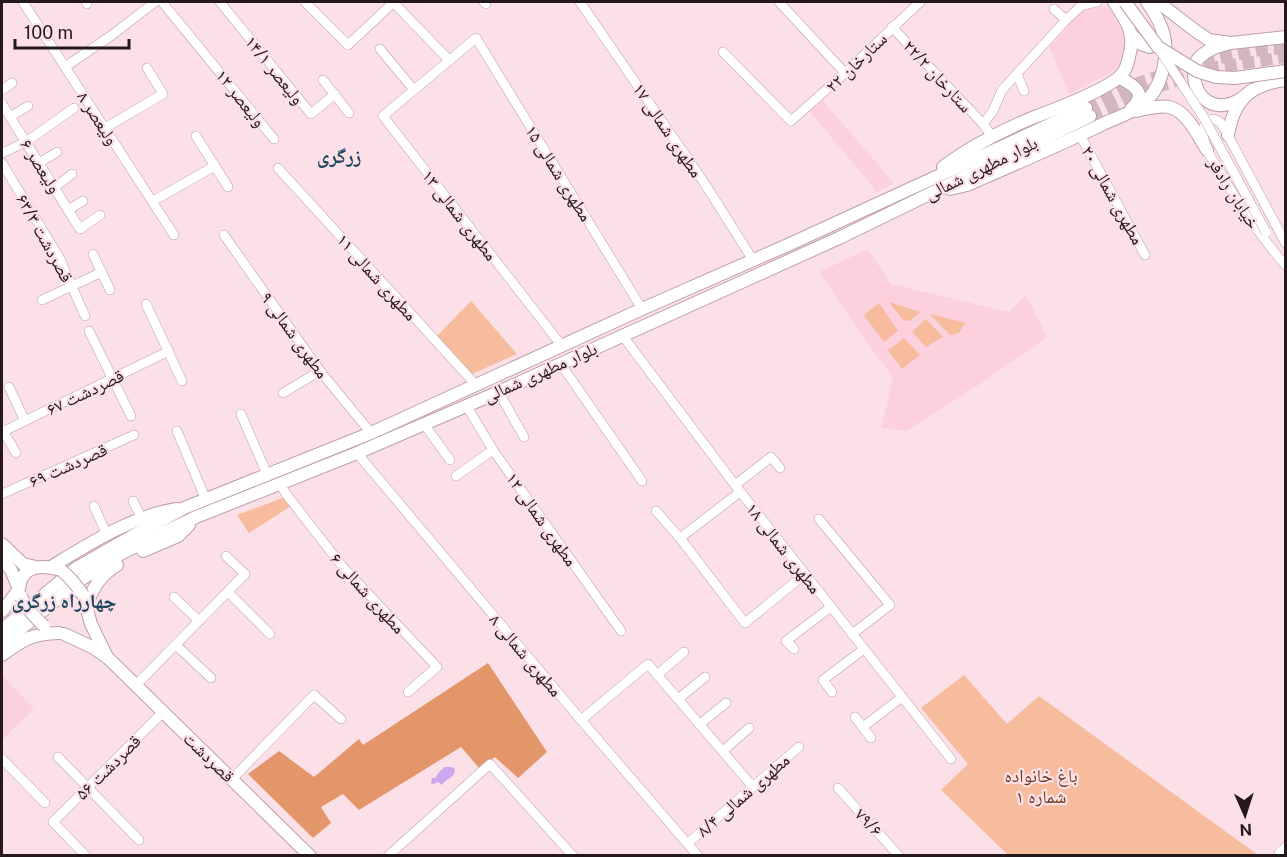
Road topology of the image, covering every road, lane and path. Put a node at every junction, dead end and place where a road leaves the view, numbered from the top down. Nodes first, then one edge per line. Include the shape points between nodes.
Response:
1 (22, 2) edge
2 (155, 2) edge
3 (162, 2) edge
4 (220, 2) edge
5 (305, 2) edge
6 (393, 2) edge
7 (580, 2) edge
8 (779, 2) edge
9 (920, 2) edge
10 (1097, 2) edge
11 (1114, 2) edge
12 (1125, 2) edge
13 (1148, 2) edge
14 (1158, 2) edge
15 (1054, 9) dead end
16 (1066, 20) junction
17 (1160, 25) junction
18 (892, 27) junction
19 (1131, 34) junction
20 (1286, 38) edge
21 (1231, 43) junction
22 (1158, 47) junction
23 (380, 49) dead end
24 (723, 52) dead end
25 (449, 60) junction
26 (65, 67) junction
27 (147, 68) dead end
28 (1286, 71) edge
29 (846, 74) junction
30 (1017, 74) junction
31 (1119, 77) junction
32 (323, 80) dead end
33 (1286, 80) edge
34 (12, 83) dead end
35 (1195, 86) junction
36 (2, 90) edge
37 (414, 90) junction
38 (1252, 90) junction
39 (1024, 91) dead end
40 (335, 94) junction
41 (2, 104) edge
42 (28, 106) dead end
43 (74, 108) dead end
44 (1088, 112) tunnel mouth
45 (1128, 112) junction
46 (350, 113) dead end
47 (10, 117) junction
48 (983, 124) junction
49 (105, 128) junction
50 (1080, 135) junction
51 (1228, 135) junction
52 (196, 136) dead end
53 (992, 136) junction
54 (274, 139) dead end
55 (26, 142) junction
56 (1207, 150) junction
57 (57, 152) dead end
58 (2, 153) edge
59 (2, 163) edge
60 (39, 163) junction
61 (215, 166) junction
62 (278, 168) dead end
63 (72, 174) dead end
64 (228, 187) dead end
65 (54, 188) junction
66 (926, 188) junction
67 (82, 201) dead end
68 (153, 201) junction
69 (68, 210) junction
70 (100, 215) dead end
71 (174, 235) dead end
72 (224, 235) dead end
73 (1286, 244) edge
74 (93, 254) dead end
75 (1145, 255) dead end
76 (753, 260) junction
77 (1286, 261) edge
78 (1286, 266) edge
79 (102, 272) junction
80 (72, 286) junction
81 (110, 291) dead end
82 (42, 300) dead end
83 (146, 304) dead end
84 (642, 309) junction
85 (85, 316) dead end
86 (89, 331) dead end
87 (622, 335) junction
88 (562, 346) junction
89 (169, 351) junction
90 (560, 363) junction
91 (320, 371) junction
92 (112, 378) junction
93 (183, 381) dead end
94 (477, 385) junction
95 (9, 387) dead end
96 (498, 392) junction
97 (283, 393) dead end
98 (466, 405) junction
99 (241, 414) dead end
100 (131, 416) dead end
101 (25, 421) junction
102 (424, 424) junction
103 (177, 431) dead end
104 (2, 432) edge
105 (370, 433) junction
106 (134, 435) dead end
107 (524, 437) dead end
108 (493, 450) junction
109 (16, 453) dead end
110 (357, 453) junction
111 (450, 460) dead end
112 (780, 468) dead end
113 (267, 474) junction
114 (456, 476) dead end
115 (642, 481) dead end
116 (280, 484) junction
117 (737, 488) junction
118 (2, 494) edge
119 (206, 500) junction
120 (133, 501) dead end
121 (94, 506) dead end
122 (184, 508) junction
123 (656, 511) dead end
124 (196, 518) junction
125 (142, 519) junction
126 (819, 519) dead end
127 (107, 535) junction
128 (680, 538) junction
129 (2, 544) edge
130 (226, 556) dead end
131 (2, 559) edge
132 (36, 567) junction
133 (56, 569) junction
134 (805, 574) junction
135 (228, 592) junction
136 (20, 593) junction
137 (174, 597) dead end
138 (85, 604) junction
139 (831, 607) junction
140 (2, 611) edge
141 (199, 621) junction
142 (2, 630) edge
143 (621, 631) dead end
144 (61, 634) junction
145 (270, 634) dead end
146 (852, 634) junction
147 (2, 644) edge
148 (176, 645) junction
149 (864, 649) junction
150 (794, 650) dead end
151 (684, 652) dead end
152 (2, 655) edge
153 (108, 658) junction
154 (657, 675) junction
155 (705, 677) dead end
156 (211, 678) dead end
157 (136, 686) junction
158 (408, 692) dead end
159 (832, 692) dead end
160 (902, 697) junction
161 (678, 699) junction
162 (726, 703) dead end
163 (163, 712) junction
164 (855, 717) dead end
165 (341, 719) dead end
166 (581, 720) junction
167 (700, 724) junction
168 (862, 727) junction
169 (749, 728) dead end
170 (871, 738) dead end
171 (799, 747) dead end
172 (723, 751) junction
173 (58, 756) dead end
174 (2, 759) edge
175 (951, 759) dead end
176 (232, 779) junction
177 (88, 787) junction
178 (753, 787) junction
179 (837, 788) dead end
180 (45, 803) dead end
181 (139, 840) dead end
182 (688, 843) junction
183 (86, 855) edge
184 (310, 855) edge
185 (388, 855) edge
186 (573, 855) edge
187 (698, 855) edge
188 (900, 855) edge

1 - 26 street, ۸ ولیعصر
2 - 26 street
3 - 54 street, ۱۲ ولیعصر
4 - 40 street, ۱۴/۱ ولیعصر via 311,114
5 - 6 street via 348,45
6 - 25 street
7 - 76 street, ۱۷ مطهری شمالی
8 - 29 street
9 - 18 street, ۲۲ ستارخان
10 - 16 street via 1081,6
11 - 19 main road
12 - 22 main road, bridge
13 - 17 main road
14 - 21 main road via 1203,37
15 - 16 street
16 - 30 street
17 - 19 main road via 1160,41 1150,47
17 - 45 main road via 1167,46 1160,84 1145,102
18 - 29 street, ۲۲ ستارخان
18 - 48 street, ۲۲/۲ ستارخان
19 - 31 main road via 1129,59
20 - 21 main road
21 - 35 main road via 1211,49 1196,61
22 - 28 main road, bridge via 1197,71 1216,76 1235,78
22 - 77 street, bridge via 1204,118
23 - 37 street
24 - 29 street, ۲۲ ستارخان via 791,121
25 - 37 street
25 - 84 street, ۱۵ مطهری شمالی via 476,38
26 - 49 street, ۸ ولیعصر
27 - 49 street via 163,94
30 - 39 street
30 - 48 street via 1002,90
31 - 45 main road via 1139,94
31 - 53 main road
32 - 40 street
33 - 38 main road
34 - 36 street
35 - 38 main road via 1201,98 1222,105 1239,100
35 - 56 main road
37 - 88 street, ۱۳ مطهری شمالی via 383,116
38 - 51 main road via 1238,105
40 - 46 street
41 - 47 street, ۶ ولیعصر
42 - 47 street
43 - 55 street
44 - 66 main road, بلوار مطهرى شمالى
45 - 50 main road
45 - 56 main road via 1175,109 1187,119
47 - 55 street, ۶ ولیعصر
48 - 53 street, ۲۲/۲ ستارخان
49 - 68 street, ۸ ولیعصر
50 - 66 main road via 967,185
50 - 75 street, ۲۰ مطهری شمالی
51 - 56 street, خیابان رادفر via 1217,120 1207,120
51 - 73 street, خیابان رادفر
52 - 61 street
53 - 66 main road via 968,150
55 - 58 street
55 - 60 street, ۶ ولیعصر
56 - 78 street, خیابان رادفر via 1236,199
57 - 60 street
59 - 80 street, ۶۳/۳ قصردشت
60 - 65 street, ۶ ولیعصر
61 - 64 street
61 - 68 street
62 - 94 street, ۱۱ مطهری شمالی
63 - 65 street
65 - 69 street, ۶ ولیعصر
66 - 76 main road, بلوار مطهرى شمالى
66 - 87 main road, بلوار مطهرى شمالى via 839,238
67 - 69 street
68 - 71 street, ۸ ولیعصر
69 - 70 street, ۶ ولیعصر via 80,229
72 - 91 street, ۹ مطهری شمالی
74 - 79 street
76 - 84 main road, بلوار مطهرى شمالى
79 - 80 street
79 - 81 street
80 - 82 street
80 - 85 street, ۶۳/۳ قصردشت
83 - 89 street
84 - 88 main road, بلوار مطهرى شمالى
86 - 92 street
87 - 90 main road, بلوار مطهرى شمالى
87 - 117 street, ۱۸ مطهری شمالی
88 - 94 main road, بلوار مطهرى شمالى
89 - 92 street, ۶۷ قصردشت
89 - 93 street
90 - 96 main road, بلوار مطهرى شمالى
90 - 115 street
91 - 97 street
91 - 105 street, ۹ مطهری شمالی
92 - 100 street
92 - 101 street, ۶۷ قصردشت
94 - 105 main road, بلوار مطهرى شمالى
95 - 101 street
96 - 98 main road, بلوار مطهرى شمالى
96 - 107 street
98 - 102 main road, بلوار مطهرى شمالى
98 - 108 street, ۱۲ مطهری شمالی
99 - 113 street
101 - 104 street, ۶۷ قصردشت
102 - 110 main road, بلوار مطهرى شمالى
102 - 111 street
103 - 119 street
104 - 109 street
105 - 113 main road, بلوار مطهرى شمالى
106 - 118 street, ۶۹ قصردشت
108 - 114 street
108 - 143 street, ۱۲ مطهری شمالی
110 - 116 main road, بلوار مطهرى شمالى
110 - 166 street, ۸ مطهری شمالی
112 - 117 street via 771,457
113 - 119 main road, بلوار مطهرى شمالى
116 - 124 main road, بلوار مطهرى شمالى
116 - 158 street, ۶ مطهری شمالی via 342,566 437,667
117 - 128 street
117 - 134 street, ۱۸ مطهری شمالی
119 - 122 main road, بلوار مطهرى شمالى
120 - 125 street
121 - 127 street
122 - 125 main road via 160,511
122 - 142 main road, بلوار مطهرى شمالى via 75,569
123 - 128 street
124 - 138 main road via 178,536 111,568 98,579
124 - 147 main road, بلوار مطهرى شمالى via 122,553 82,579
125 - 127 main road
126 - 146 street via 890,605
127 - 133 main road via 81,548
128 - 134 street via 745,623
129 - 132 main road via 23,564
130 - 135 street via 245,574
131 - 136 main road
132 - 133 main road
132 - 136 main road via 25,573
133 - 138 main road, bridge via 72,580
134 - 139 street, ۱۸ مطهری شمالی
135 - 141 street
135 - 145 street
136 - 140 main road
136 - 144 main road, bridge via 36,619
137 - 141 street
138 - 144 main road via 85,619 80,627 73,633
138 - 153 main road
139 - 146 street, ۱۸ مطهری شمالی
139 - 150 street via 786,641
141 - 148 street
144 - 152 main road via 27,638
144 - 153 main road
146 - 149 street, ۱۸ مطهری شمالی
148 - 156 street
148 - 157 street
149 - 159 street via 823,680
149 - 160 street, ۱۸ مطهری شمالی
151 - 154 street
153 - 157 main road, قصردشت
154 - 161 street
154 - 166 street via 648,664
155 - 161 street
157 - 163 main road, قصردشت
160 - 168 street
160 - 175 street, ۱۸ مطهری شمالی
161 - 167 street
162 - 167 street
163 - 176 main road, قصردشت
163 - 177 street, ۵۶ قصردشت
164 - 168 street
165 - 176 street via 314,695
166 - 182 street, ۸ مطهری شمالی
167 - 172 street
168 - 170 street
169 - 172 street
171 - 178 street, ۸/۴ مطهری شمالی
172 - 178 street
173 - 177 street
174 - 180 street
176 - 184 main road, قصردشت
177 - 181 street
177 - 183 street, ۵۶ قصردشت via 53,822
178 - 182 street, ۸/۴ مطهری شمالی
179 - 188 street, ۷۹/۶
182 - 187 street, ۸ مطهری شمالی
185 - 186 street via 490,764

